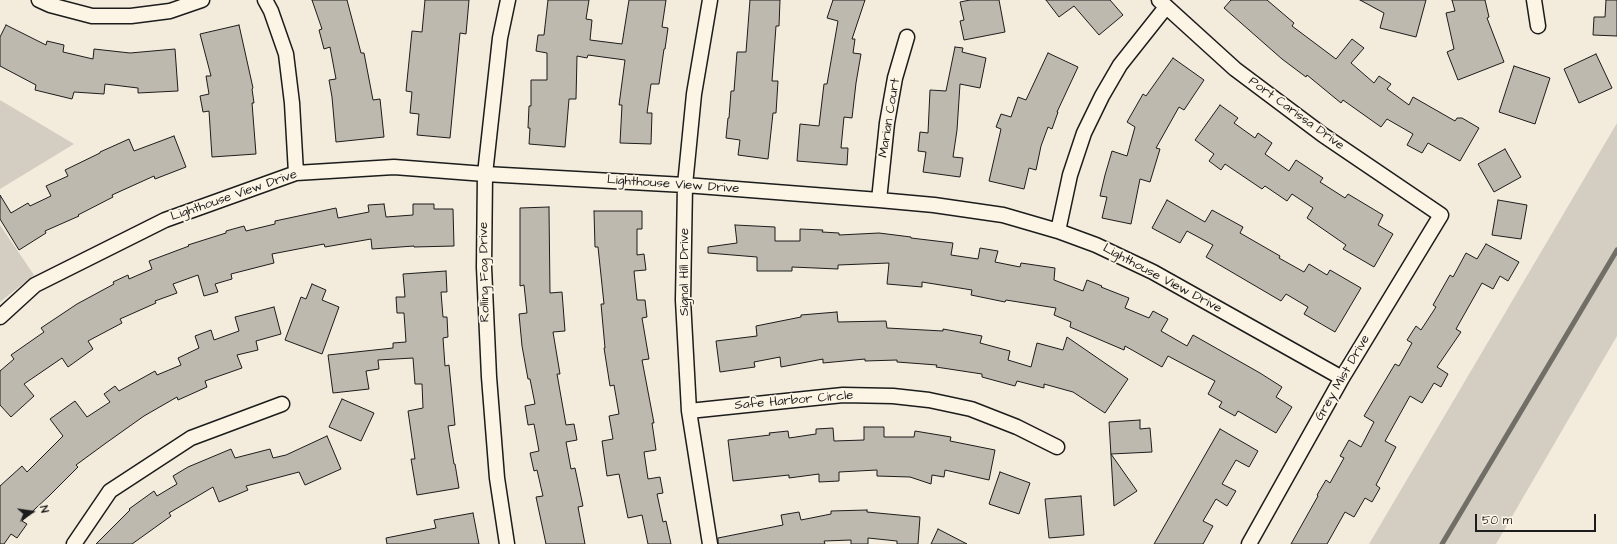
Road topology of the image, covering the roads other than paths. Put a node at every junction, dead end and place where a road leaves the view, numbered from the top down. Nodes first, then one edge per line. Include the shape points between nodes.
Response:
1 (39, 0) edge
2 (202, 0) edge
3 (265, 0) edge
4 (508, 0) edge
5 (710, 0) edge
6 (1534, 0) edge
7 (1163, 3) edge
8 (1538, 26) dead end
9 (907, 37) dead end
10 (296, 173) junction
11 (485, 174) junction
12 (685, 185) junction
13 (879, 200) junction
14 (1441, 215) joint
15 (1058, 231) junction
16 (0, 317) edge
17 (1342, 378) junction
18 (282, 404) dead end
19 (689, 411) junction
20 (1057, 447) dead end
21 (74, 544) edge
22 (507, 544) edge
23 (710, 544) edge
24 (1249, 544) edge

1 - 2 street via 92,16 131,16 170,11
3 - 10 street via 286,54
4 - 11 street, Rolling Fog Drive via 500,38
5 - 12 street, Signal Hill Drive via 694,94
6 - 8 street
7 - 14 street, Port Carissa Drive via 1248,79 1323,135
7 - 15 street via 1120,65 1084,133 1072,168
9 - 13 street, Marian Court via 895,78 887,123
10 - 11 street, Lighthouse View Drive via 394,167
10 - 16 street, Lighthouse View Drive via 165,220 35,285
11 - 12 street, Lighthouse View Drive
11 - 22 street, Rolling Fog Drive via 484,267 489,377 497,478
12 - 13 street, Lighthouse View Drive
12 - 19 street, Signal Hill Drive via 683,300
13 - 15 street, Lighthouse View Drive via 934,204 1003,215
14 - 17 street, Grey Mist Drive
15 - 17 street, Lighthouse View Drive via 1096,245 1153,272
17 - 24 street, Grey Mist Drive
18 - 21 street via 191,438 110,491
19 - 20 street, Safe Harbor Circle via 843,394 893,396 971,409 1017,427
19 - 23 street, Signal Hill Drive

